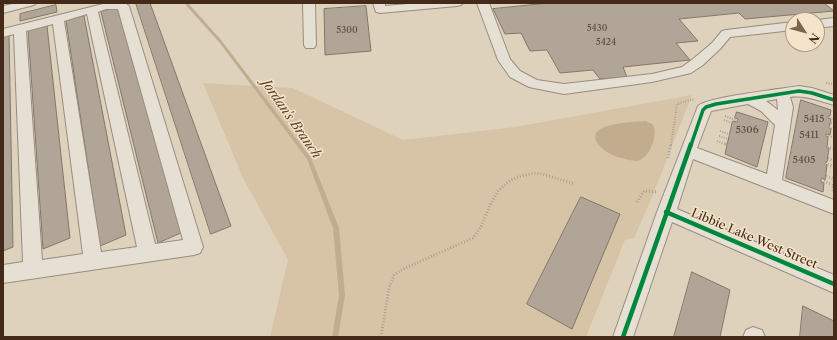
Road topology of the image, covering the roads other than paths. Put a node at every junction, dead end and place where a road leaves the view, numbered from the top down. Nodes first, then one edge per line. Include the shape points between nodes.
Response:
1 (26, 3) edge
2 (310, 3) edge
3 (379, 3) edge
4 (457, 3) edge
5 (483, 3) edge
6 (110, 4) edge
7 (3, 10) edge
8 (92, 10) junction
9 (58, 19) junction
10 (785, 27) edge
11 (20, 29) junction
12 (3, 33) edge
13 (310, 45) dead end
14 (782, 93) junction
15 (749, 98) junction
16 (834, 100) edge
17 (783, 124) junction
18 (688, 151) junction
19 (773, 184) junction
20 (834, 207) edge
21 (666, 212) junction
22 (148, 253) junction
23 (93, 261) junction
24 (33, 270) junction
25 (3, 274) edge
26 (834, 284) edge
27 (622, 337) edge

1 - 7 street
2 - 13 street
3 - 4 street via 380,10
5 - 10 street via 504,60 515,74 534,84 564,89 652,78 686,70 716,46 726,34
6 - 8 street
6 - 22 street via 123,6 194,246
8 - 9 street
8 - 22 street
9 - 11 street
9 - 23 street
11 - 12 street
11 - 24 street
14 - 15 street
14 - 16 street via 805,91
14 - 17 street via 786,107
15 - 17 street via 770,110
15 - 18 street via 706,107
17 - 19 street
18 - 19 street
18 - 21 street
19 - 20 street
21 - 26 street, Libbie Lake West Street
21 - 27 street
22 - 23 street
23 - 24 street
24 - 25 street

